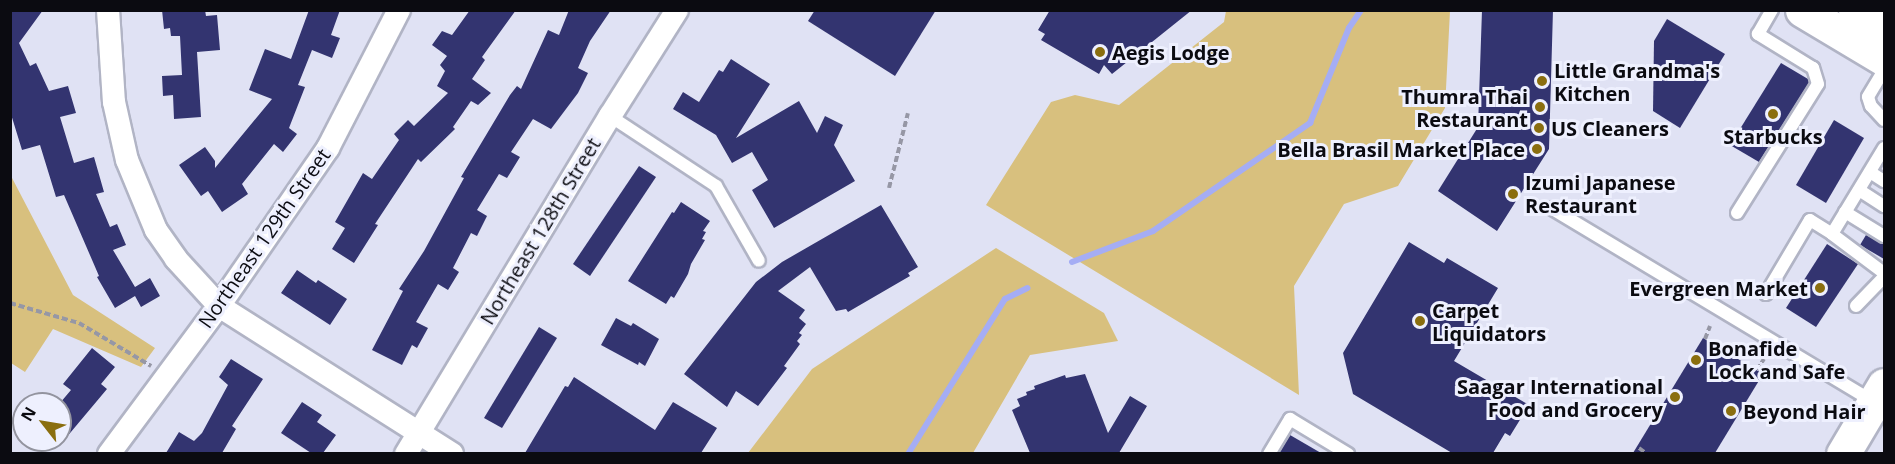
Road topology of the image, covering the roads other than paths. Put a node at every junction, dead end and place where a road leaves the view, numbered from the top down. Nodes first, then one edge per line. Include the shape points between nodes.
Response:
1 (108, 10) edge
2 (399, 10) edge
3 (677, 10) edge
4 (1772, 10) edge
5 (1802, 10) edge
6 (1855, 10) edge
7 (1884, 28) edge
8 (1884, 59) edge
9 (1884, 70) edge
10 (610, 116) junction
11 (1884, 120) edge
12 (1884, 152) edge
13 (1870, 172) junction
14 (1884, 181) edge
15 (1859, 190) junction
16 (1884, 206) edge
17 (1551, 208) dead end
18 (1845, 212) junction
19 (1737, 213) dead end
20 (1832, 234) junction
21 (1884, 236) edge
22 (759, 261) dead end
23 (1884, 275) edge
24 (1766, 294) dead end
25 (219, 306) junction
26 (1856, 306) dead end
27 (1879, 393) edge
28 (420, 431) junction
29 (109, 453) edge
30 (406, 453) edge
31 (453, 453) edge
32 (1269, 453) edge
33 (1348, 453) edge
34 (1843, 453) edge

1 - 25 street via 114,102 127,160 156,230 176,259
2 - 25 street, Northeast 129th Street via 328,148
3 - 10 street, Northeast 128th Street
4 - 19 lane via 1758,34 1813,68 1818,84
5 - 8 street
6 - 7 street
9 - 11 lane via 1868,97
10 - 22 lane via 716,186
10 - 28 street, Northeast 128th Street
12 - 13 lane
13 - 14 lane
13 - 15 lane
15 - 16 lane
15 - 18 lane
17 - 27 lane
18 - 20 lane
18 - 21 lane
20 - 23 lane
20 - 24 lane via 1810,220
23 - 26 lane
25 - 28 street
25 - 29 street, Northeast 129th Street
27 - 34 street
28 - 30 street, Northeast 128th Street
28 - 31 street
32 - 33 lane via 1290,419

